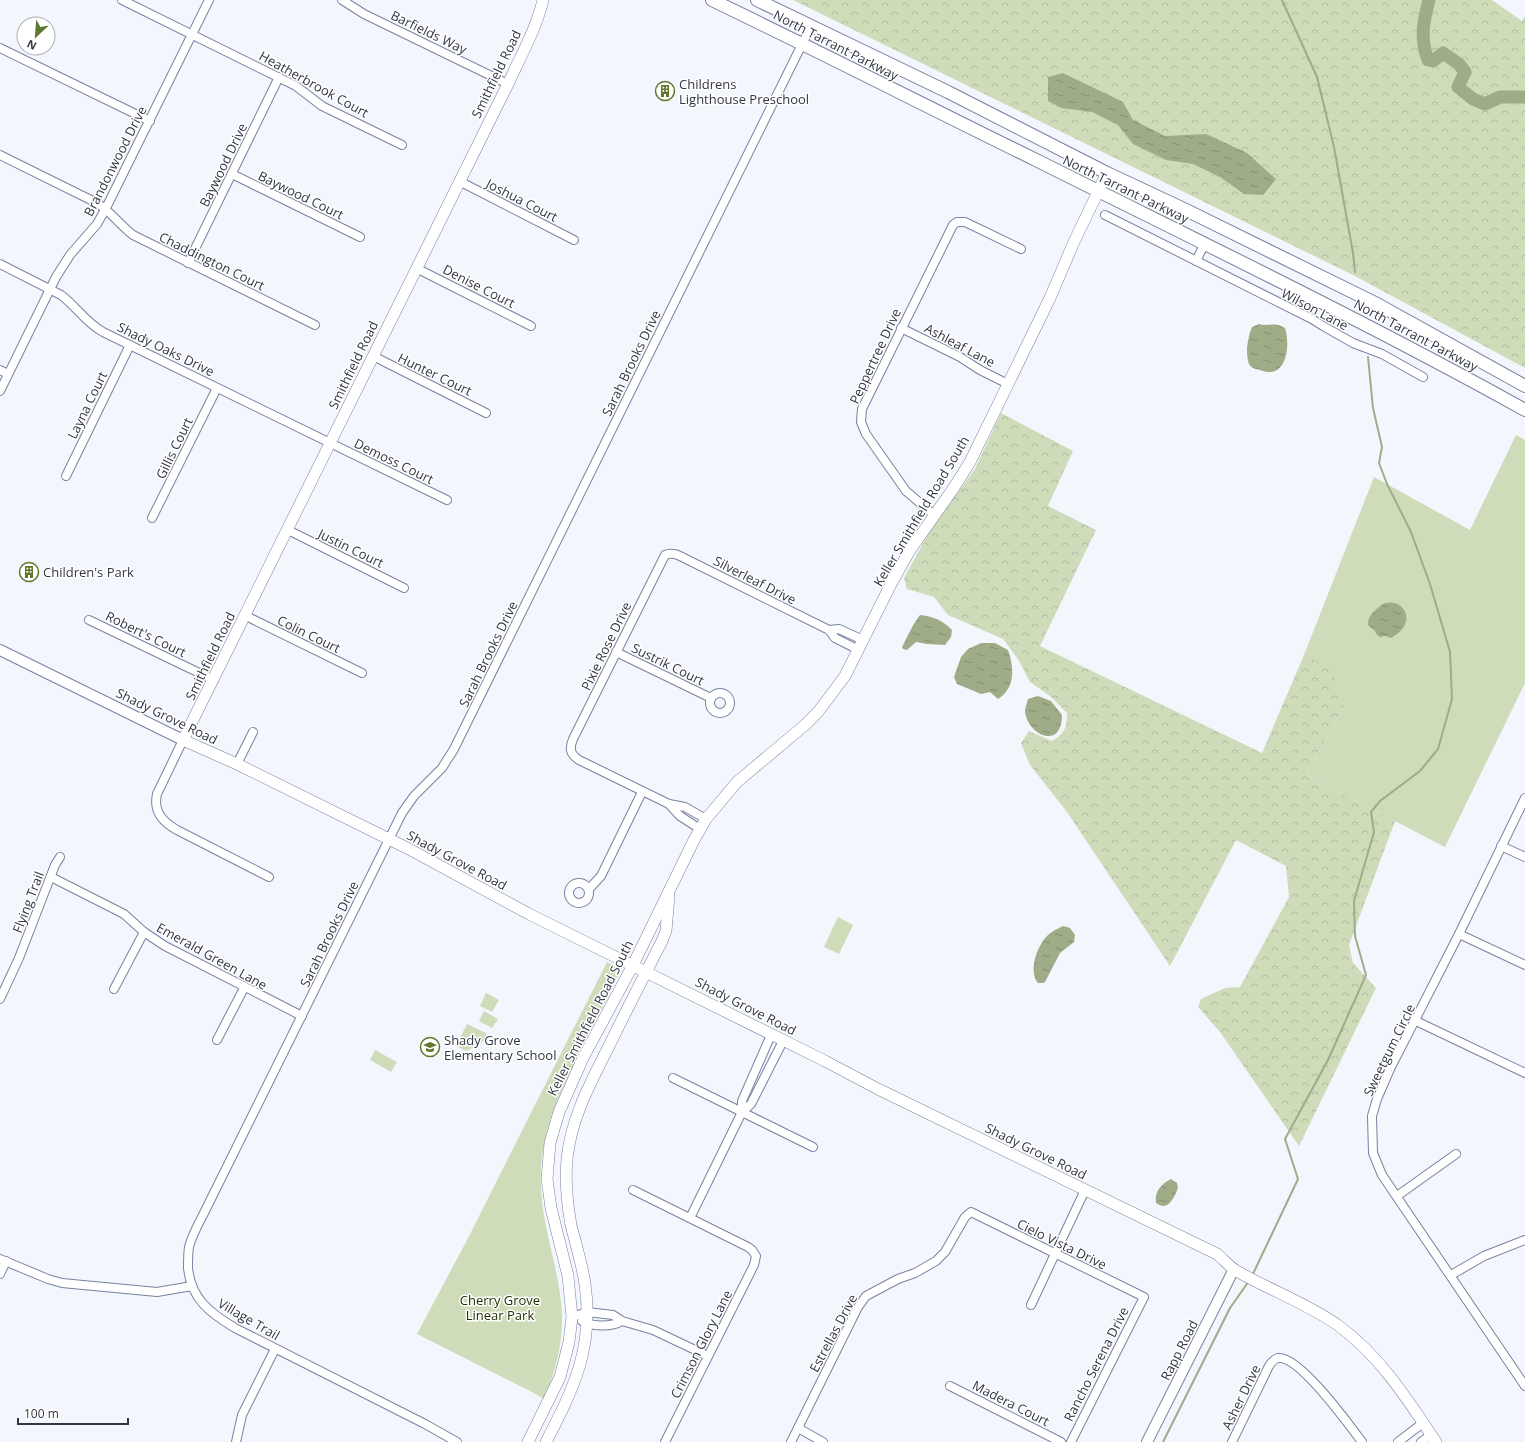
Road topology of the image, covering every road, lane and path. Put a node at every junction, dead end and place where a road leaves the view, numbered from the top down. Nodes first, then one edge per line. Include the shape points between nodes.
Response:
1 (122, 0) edge
2 (209, 0) edge
3 (342, 0) edge
4 (543, 0) edge
5 (712, 0) edge
6 (757, 0) edge
7 (811, 26) junction
8 (192, 34) junction
9 (803, 43) junction
10 (0, 48) edge
11 (279, 77) junction
12 (508, 84) junction
13 (948, 92) junction
14 (938, 112) junction
15 (150, 121) junction
16 (402, 145) dead end
17 (0, 155) edge
18 (1107, 173) junction
19 (232, 174) junction
20 (459, 181) junction
21 (1098, 190) junction
22 (106, 208) junction
23 (1105, 215) dead end
24 (360, 237) dead end
25 (574, 240) dead end
26 (1205, 243) junction
27 (1021, 249) dead end
28 (1196, 261) junction
29 (188, 263) junction
30 (0, 264) edge
31 (416, 268) junction
32 (50, 288) junction
33 (315, 325) dead end
34 (531, 326) dead end
35 (901, 328) junction
36 (130, 345) junction
37 (373, 356) junction
38 (0, 370) edge
39 (8, 374) junction
40 (1423, 378) dead end
41 (1008, 384) junction
42 (1525, 386) edge
43 (217, 388) junction
44 (0, 390) edge
45 (1525, 410) edge
46 (486, 413) dead end
47 (331, 443) junction
48 (66, 476) dead end
49 (447, 500) dead end
50 (934, 515) junction
51 (152, 518) dead end
52 (288, 530) junction
53 (670, 553) joint
54 (404, 588) dead end
55 (246, 616) junction
56 (89, 620) dead end
57 (861, 645) junction
58 (0, 650) edge
59 (616, 652) junction
60 (362, 673) dead end
61 (214, 680) junction
62 (710, 698) dead end
63 (253, 732) dead end
64 (183, 740) junction
65 (238, 764) junction
66 (642, 792) junction
67 (1525, 798) edge
68 (669, 804) junction
69 (706, 819) junction
70 (700, 829) junction
71 (388, 839) junction
72 (1501, 846) junction
73 (60, 857) dead end
74 (1525, 857) edge
75 (51, 877) junction
76 (269, 877) dead end
77 (670, 888) junction
78 (589, 889) dead end
79 (144, 932) junction
80 (1459, 934) junction
81 (633, 965) junction
82 (1525, 965) edge
83 (646, 972) junction
84 (244, 988) junction
85 (114, 989) dead end
86 (0, 999) edge
87 (302, 1016) junction
88 (1416, 1020) junction
89 (771, 1035) junction
90 (217, 1040) dead end
91 (783, 1041) junction
92 (1525, 1073) edge
93 (673, 1078) dead end
94 (742, 1112) junction
95 (813, 1147) dead end
96 (1456, 1154) dead end
97 (633, 1190) dead end
98 (1086, 1190) junction
99 (1397, 1196) junction
100 (971, 1212) joint
101 (690, 1218) junction
102 (1525, 1240) edge
103 (1055, 1255) junction
104 (3, 1260) edge
105 (1239, 1272) junction
106 (0, 1274) edge
107 (1451, 1275) junction
108 (192, 1286) junction
109 (1144, 1297) joint
110 (1030, 1305) dead end
111 (587, 1312) junction
112 (572, 1317) junction
113 (622, 1321) junction
114 (587, 1324) junction
115 (275, 1349) junction
116 (708, 1356) junction
117 (950, 1386) dead end
118 (1525, 1386) edge
119 (1423, 1424) junction
120 (798, 1428) junction
121 (1434, 1439) edge
122 (236, 1442) edge
123 (457, 1442) edge
124 (528, 1442) edge
125 (546, 1442) edge
126 (665, 1442) edge
127 (791, 1442) edge
128 (823, 1442) edge
129 (1061, 1442) edge
130 (1071, 1442) edge
131 (1147, 1442) edge
132 (1232, 1442) edge
133 (1362, 1442) edge
134 (1398, 1442) edge
135 (1421, 1442) edge

1 - 8 street, Heatherbrook Court
2 - 8 street, Brandonwood Drive
3 - 12 street, Barfields Way via 364,14
4 - 12 main road, Smithfield Road via 533,31
5 - 9 main road, North Tarrant Parkway
6 - 7 main road, North Tarrant Parkway
7 - 9 street, Sarah Brooks Drive
7 - 13 main road, North Tarrant Parkway
8 - 11 street, Heatherbrook Court
8 - 15 street, Brandonwood Drive
9 - 14 main road, North Tarrant Parkway
9 - 71 street, Sarah Brooks Drive via 454,749 442,768 414,796
10 - 15 street
11 - 16 street, Heatherbrook Court via 296,86 322,106
11 - 19 street, Baywood Drive
12 - 20 main road, Smithfield Road
13 - 14 main road
13 - 18 main road, North Tarrant Parkway
14 - 21 main road, North Tarrant Parkway
15 - 22 street, Brandonwood Drive
17 - 22 street
18 - 21 main road, Keller Smithfield Road South
18 - 42 main road, North Tarrant Parkway via 1377,304
19 - 24 street, Baywood Court
19 - 29 street, Baywood Drive
20 - 25 street, Joshua Court
20 - 31 main road, Smithfield Road
21 - 26 main road, North Tarrant Parkway
21 - 41 main road, Keller Smithfield Road South
22 - 29 street, Chaddington Court via 122,227 133,235
22 - 32 street, Brandonwood Drive via 97,224 62,266
23 - 28 street, Wilson Lane
26 - 28 street
26 - 45 main road, North Tarrant Parkway
27 - 35 street, Peppertree Drive via 966,222 956,222 950,228
28 - 40 street, Wilson Lane via 1312,319 1353,343 1382,354
29 - 33 street, Chaddington Court
30 - 32 street, Shady Oaks Drive
31 - 34 street, Denise Court
31 - 37 main road, Smithfield Road
32 - 36 street, Shady Oaks Drive via 70,302 93,327
32 - 39 street, Brandonwood Drive
35 - 41 street, Ashleaf Lane
35 - 50 street, Peppertree Drive via 863,406 861,422 866,434 906,492
36 - 43 street, Shady Oaks Drive
36 - 48 street, Layna Court
37 - 46 street, Hunter Court
37 - 47 main road, Smithfield Road
38 - 39 street
39 - 44 street, Brandonwood Drive
41 - 50 main road, Keller Smithfield Road South via 970,462
43 - 47 street, Shady Oaks Drive
43 - 51 street, Gillis Court
47 - 49 street, Demoss Court
47 - 52 main road, Smithfield Road
50 - 57 main road, Keller Smithfield Road South via 907,557
52 - 54 street, Justin Court
52 - 55 main road, Smithfield Road
53 - 57 street, Silverleaf Drive via 829,630 835,638
53 - 59 street, Pixie Rose Drive via 665,554
55 - 60 street, Colin Court
55 - 61 main road, Smithfield Road
56 - 61 street, Robert's Court
57 - 69 main road, Keller Smithfield Road South via 845,676 818,712 737,782
58 - 64 street, Shady Grove Road
59 - 62 street, Sustrik Court
59 - 66 street, Pixie Rose Drive via 570,750 579,760
61 - 64 main road, Smithfield Road
63 - 65 street
64 - 65 main road, Shady Grove Road
64 - 76 street via 157,794 156,809 160,816 177,830
65 - 71 main road, Shady Grove Road
66 - 68 street
66 - 78 street via 601,876
67 - 72 street, Sweetgum Circle
68 - 69 street via 685,807
68 - 70 street via 680,816
69 - 70 main road, Keller Smithfield Road South
70 - 77 main road, Keller Smithfield Road South
71 - 81 main road, Shady Grove Road via 529,914
71 - 87 street, Sarah Brooks Drive
72 - 74 street
72 - 80 street, Sweetgum Circle
73 - 75 street, Flying Trail
75 - 79 street, Emerald Green Lane via 124,914
75 - 86 street, Flying Trail via 20,958
77 - 81 main road, Keller Smithfield Road South
77 - 83 main road, Keller Smithfield Road South via 666,931
79 - 84 street, Emerald Green Lane
79 - 85 street
80 - 82 street
80 - 88 street, Sweetgum Circle
81 - 83 main road, Shady Grove Road
81 - 112 main road, Keller Smithfield Road South via 583,1058 559,1112 550,1143 547,1179 551,1208 568,1276
83 - 89 main road, Shady Grove Road
83 - 111 main road, Keller Smithfield Road South via 588,1088 573,1128 566,1188 585,1284
84 - 87 street, Emerald Green Lane
84 - 90 street
87 - 108 street, Sarah Brooks Drive via 194,1234 188,1259
88 - 92 street
88 - 99 street, Sweetgum Circle via 1391,1068 1372,1116 1373,1153 1382,1175
89 - 91 main road, Shady Grove Road
89 - 94 street via 742,1101
91 - 94 street via 751,1104
91 - 98 main road, Shady Grove Road
93 - 94 street
94 - 95 street
94 - 101 street
96 - 99 street
97 - 101 street
98 - 103 street
98 - 105 main road, Shady Grove Road via 1208,1249
99 - 107 street, Sweetgum Circle
100 - 103 street, Cielo Vista Drive
100 - 120 street, Estrellas Drive via 965,1216 945,1252 936,1261 866,1296 858,1307
101 - 116 street, Crimson Glory Lane via 748,1247 756,1256 754,1265
102 - 107 street via 1484,1256
103 - 109 street, Cielo Vista Drive
103 - 110 street
104 - 106 street
104 - 108 street via 62,1283 157,1292
105 - 119 main road, Shady Grove Road via 1322,1315 1353,1337 1380,1365
105 - 131 street, Rapp Road
107 - 118 street, Sweetgum Circle
108 - 115 street, Village Trail via 209,1311 218,1318
109 - 130 street, Rancho Serena Drive
111 - 112 street
111 - 113 street via 612,1316
111 - 114 main road, Keller Smithfield Road South
112 - 114 street
112 - 124 main road, Keller Smithfield Road South via 568,1348 560,1377
113 - 114 street via 615,1325
113 - 116 street via 653,1330
114 - 125 main road, Keller Smithfield Road South via 580,1369
115 - 122 street via 242,1415
115 - 123 street, Village Trail
116 - 126 street, Crimson Glory Lane
117 - 129 street, Madera Court
119 - 121 main road, Shady Grove Road
119 - 134 street
120 - 127 street, Estrellas Drive
120 - 128 street
121 - 135 street
132 - 133 street, Asher Drive via 1272,1361 1278,1358 1293,1364 1319,1387

